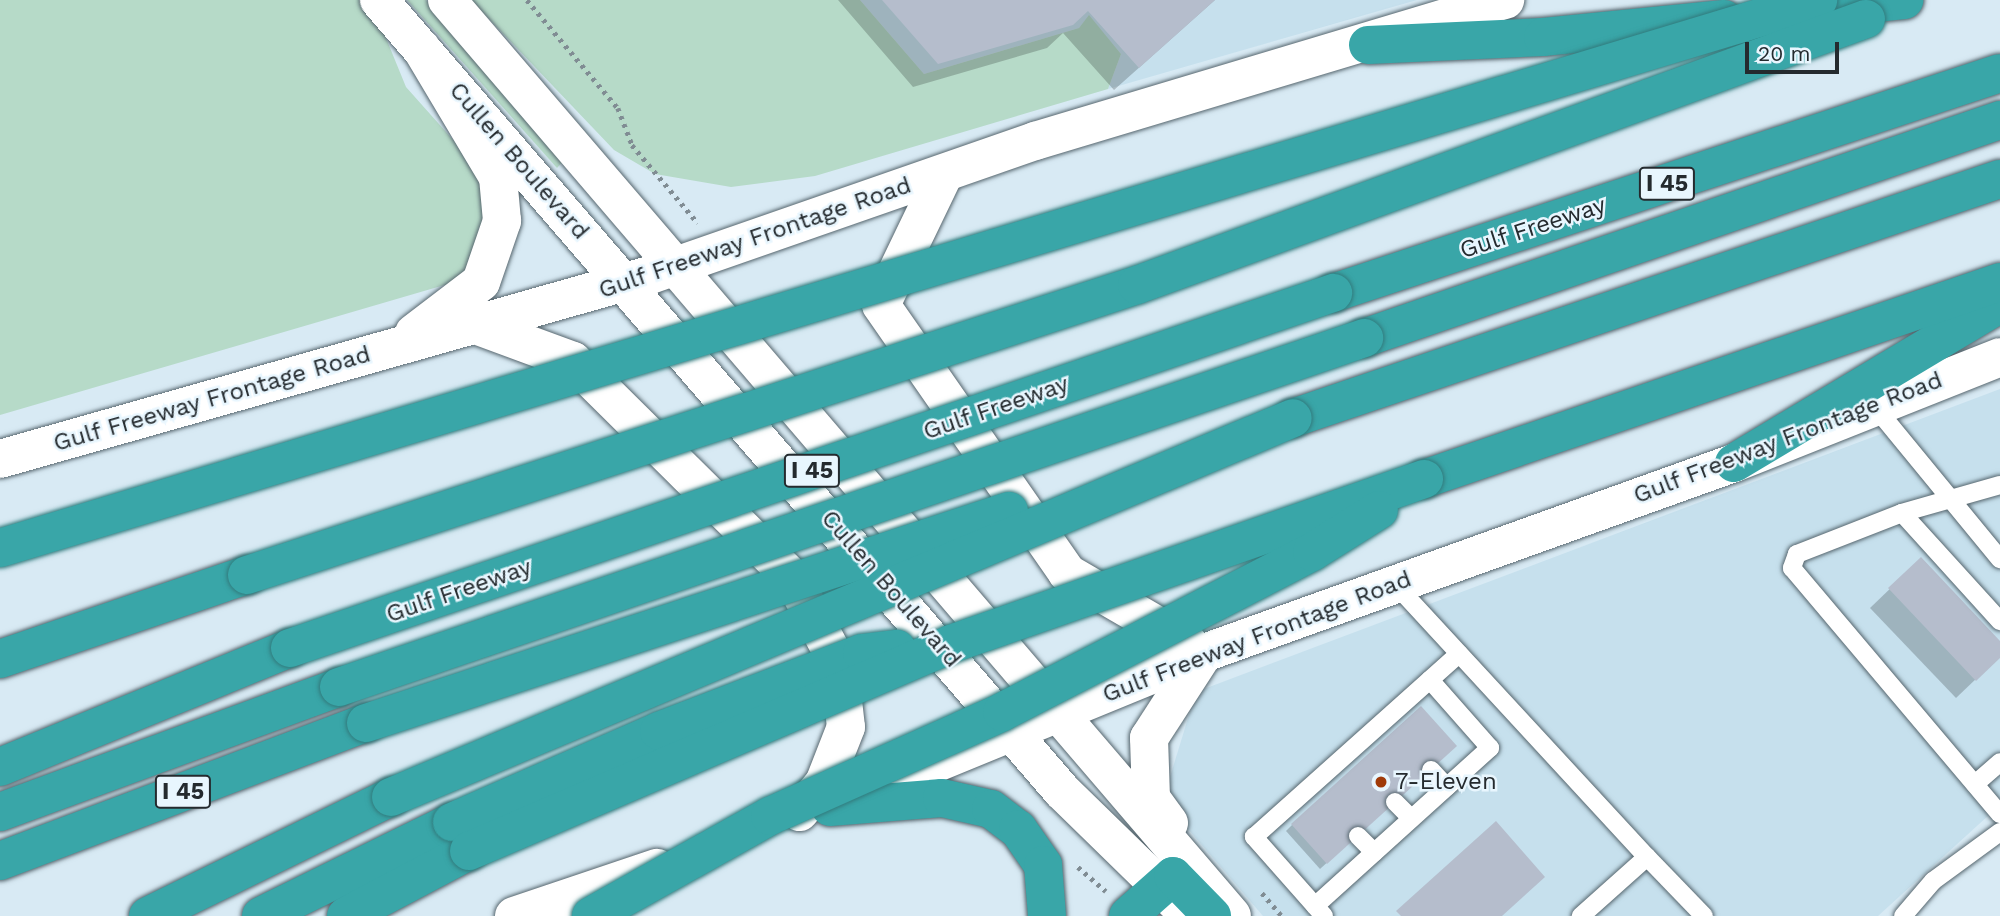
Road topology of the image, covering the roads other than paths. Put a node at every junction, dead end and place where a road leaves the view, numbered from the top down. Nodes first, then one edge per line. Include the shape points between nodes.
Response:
1 (379, 0) edge
2 (447, 0) edge
3 (1506, 0) edge
4 (1818, 0) edge
5 (1904, 0) edge
6 (1919, 0) edge
7 (1368, 45) junction
8 (421, 48) junction
9 (2000, 74) edge
10 (2000, 120) edge
11 (944, 174) junction
12 (2000, 178) edge
13 (676, 266) junction
14 (2000, 282) edge
15 (624, 283) junction
16 (2000, 304) edge
17 (478, 326) junction
18 (392, 348) junction
19 (2000, 357) edge
20 (1875, 407) junction
21 (1293, 418) junction
22 (0, 459) edge
23 (1734, 463) junction
24 (1423, 479) junction
25 (2000, 485) edge
26 (1951, 502) junction
27 (1902, 513) junction
28 (0, 548) edge
29 (2000, 559) edge
30 (1394, 583) junction
31 (2000, 621) edge
32 (1204, 653) junction
33 (1459, 654) junction
34 (0, 659) edge
35 (1430, 680) junction
36 (1057, 716) junction
37 (1016, 733) junction
38 (2000, 762) edge
39 (0, 767) edge
40 (1431, 770) dead end
41 (1975, 784) junction
42 (1447, 787) junction
43 (1395, 802) dead end
44 (830, 807) junction
45 (0, 812) edge
46 (2000, 814) edge
47 (1411, 818) junction
48 (792, 822) junction
49 (2000, 832) edge
50 (1358, 836) dead end
51 (461, 837) junction
52 (1374, 852) junction
53 (1647, 857) junction
54 (0, 861) edge
55 (1159, 889) junction
56 (1320, 911) edge
57 (1693, 912) edge
58 (148, 916) edge
59 (261, 916) edge
60 (346, 916) edge
61 (514, 916) edge
62 (591, 916) edge
63 (1047, 916) edge
64 (1128, 916) edge
65 (1191, 916) edge
66 (1212, 916) edge
67 (1234, 916) edge
68 (1581, 916) edge
69 (1903, 916) edge

1 - 8 main road, Cullen Boulevard
2 - 13 main road, Cullen Boulevard
3 - 7 main road, Gulf Freeway Frontage Road
4 - 28 highway, bridge
5 - 7 highway via 1543,37
6 - 34 highway, bridge via 1137,285
7 - 11 main road, Gulf Freeway Frontage Road via 1035,141
8 - 15 main road, Cullen Boulevard
8 - 18 main road via 498,177 502,221 481,282
9 - 39 highway, Gulf Freeway / I 45, bridge via 1333,293 290,648
10 - 45 highway, Gulf Freeway / I 45, bridge via 340,687
11 - 13 main road, Gulf Freeway Frontage Road
11 - 32 main road via 881,305 1067,573
12 - 21 highway, I 45
13 - 15 main road, Gulf Freeway Frontage Road
13 - 36 main road, Cullen Boulevard
14 - 24 highway
15 - 17 main road, Gulf Freeway Frontage Road
15 - 37 main road, Cullen Boulevard
16 - 23 highway
17 - 18 main road, Gulf Freeway Frontage Road
17 - 48 main road via 573,361 793,579 839,665 846,727 824,783
18 - 22 main road, Gulf Freeway Frontage Road
19 - 20 main road, Gulf Freeway Frontage Road
20 - 23 main road, Gulf Freeway Frontage Road
20 - 26 lane
21 - 54 highway, I 45, bridge via 366,723
21 - 58 highway, bridge via 391,797
23 - 30 main road, Gulf Freeway Frontage Road
24 - 51 highway, bridge via 951,644
24 - 62 highway, bridge via 1312,552 1002,712 770,816
25 - 26 lane
26 - 27 lane
26 - 29 lane
27 - 31 lane
27 - 41 lane via 1797,554 1792,568
30 - 32 main road, Gulf Freeway Frontage Road
30 - 33 lane
32 - 36 main road, Gulf Freeway Frontage Road
32 - 67 main road via 1149,738 1145,771 1150,798
33 - 35 lane
33 - 53 lane
35 - 42 lane via 1490,748
35 - 56 lane via 1390,724 1315,792 1254,837
36 - 37 main road, Gulf Freeway Frontage Road
36 - 67 main road, Cullen Boulevard
37 - 44 main road, Gulf Freeway Frontage Road
37 - 55 main road, Cullen Boulevard via 1062,791
38 - 41 lane
40 - 42 lane
41 - 46 lane
42 - 47 lane
43 - 47 lane
44 - 48 main road, Gulf Freeway Frontage Road
44 - 63 highway via 942,798 991,809 1018,829 1043,865
47 - 52 lane
48 - 61 main road, Gulf Freeway Frontage Road
49 - 69 lane via 1933,881
50 - 52 lane
51 - 59 highway
51 - 60 highway
52 - 56 lane
53 - 57 lane
53 - 68 lane
55 - 64 highway
55 - 65 main road, Cullen Boulevard
55 - 66 highway via 1173,876

